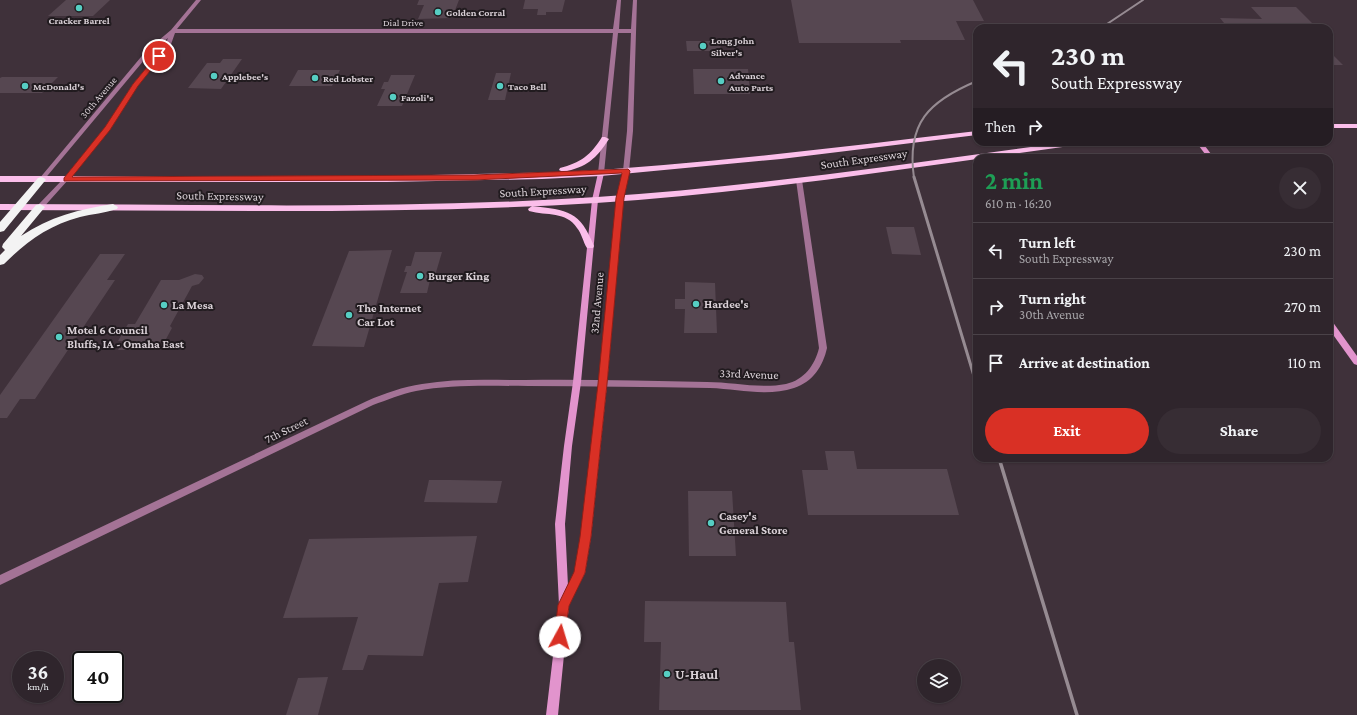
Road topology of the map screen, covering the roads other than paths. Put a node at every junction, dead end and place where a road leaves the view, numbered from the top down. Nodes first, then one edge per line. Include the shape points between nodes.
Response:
1 (200, 0) edge
2 (619, 0) edge
3 (635, 0) edge
4 (173, 31) junction
5 (615, 31) junction
6 (633, 31) junction
7 (1333, 126) edge
8 (1357, 126) edge
9 (973, 133) edge
10 (605, 139) junction
11 (1054, 146) edge
12 (994, 154) edge
13 (973, 157) edge
14 (626, 171) junction
15 (601, 173) junction
16 (525, 176) junction
17 (0, 179) edge
18 (66, 179) junction
19 (41, 180) junction
20 (799, 180) junction
21 (620, 198) junction
22 (595, 200) junction
23 (496, 205) junction
24 (0, 207) edge
25 (18, 207) junction
26 (40, 207) junction
27 (114, 207) junction
28 (0, 229) edge
29 (590, 246) junction
30 (0, 255) edge
31 (0, 261) edge
32 (1333, 329) edge
33 (1357, 362) edge
34 (576, 382) junction
35 (603, 384) junction
36 (0, 580) edge
37 (564, 605) junction
38 (552, 715) edge

1 - 4 street, 30th Avenue
2 - 5 street, 32nd Avenue
3 - 6 street, 32nd Avenue
4 - 5 street, Dial Drive
4 - 18 street, 30th Avenue via 167,47 135,85 108,128
4 - 19 street, 30th Avenue via 148,52
5 - 6 street, Dial Drive
5 - 10 street, 32nd Avenue
6 - 14 street, 32nd Avenue
7 - 8 main road
9 - 14 main road, South Expressway via 781,157
10 - 15 street, 32nd Avenue
10 - 16 main road via 595,154 582,165
11 - 12 main road, South Expressway
13 - 20 main road, South Expressway
14 - 15 main road, South Expressway
14 - 21 street, 32nd Avenue
15 - 16 main road, South Expressway
15 - 22 street, 32nd Avenue
16 - 18 main road, South Expressway via 387,179
17 - 19 main road, South Expressway
18 - 19 main road, South Expressway
18 - 26 street, 30th Avenue
19 - 25 highway
20 - 21 main road, South Expressway
20 - 35 street, 33rd Avenue via 823,348 817,368 799,383 769,389 724,385
21 - 22 main road, South Expressway
21 - 35 street, 32nd Avenue
22 - 23 main road, South Expressway
22 - 29 street, 32nd Avenue
23 - 27 main road, South Expressway via 304,209
23 - 29 main road via 566,214 580,224
24 - 25 main road, South Expressway
25 - 26 main road, South Expressway
25 - 28 highway
26 - 27 main road, South Expressway
26 - 30 highway
27 - 31 highway via 81,212 49,224
29 - 34 street, 32nd Avenue
32 - 33 street
34 - 35 street, 7th Street
34 - 36 street, 7th Street via 424,386 391,395
34 - 37 street, 32nd Avenue via 560,524
35 - 37 street, 32nd Avenue via 580,573
37 - 38 street, 32nd Avenue

